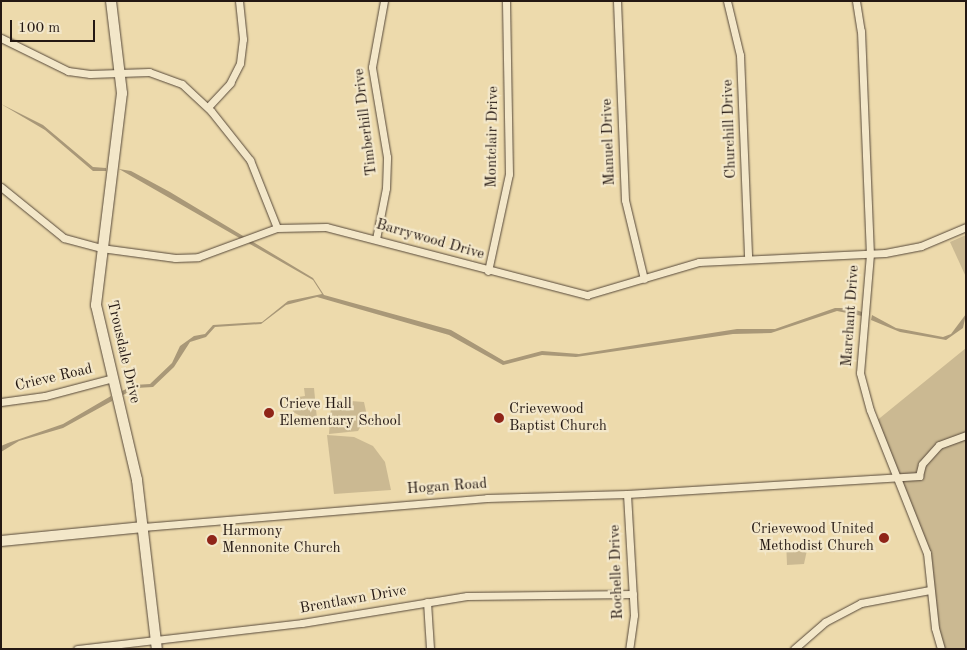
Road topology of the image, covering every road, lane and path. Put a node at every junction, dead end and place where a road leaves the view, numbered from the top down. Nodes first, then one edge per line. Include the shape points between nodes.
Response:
1 (110, 1) edge
2 (239, 1) edge
3 (384, 1) edge
4 (506, 1) edge
5 (617, 1) edge
6 (727, 1) edge
7 (856, 1) edge
8 (1, 38) edge
9 (121, 72) junction
10 (208, 107) junction
11 (1, 187) edge
12 (966, 227) edge
13 (277, 228) junction
14 (376, 239) junction
15 (101, 248) junction
16 (870, 254) junction
17 (748, 258) junction
18 (488, 271) junction
19 (644, 279) junction
20 (113, 378) junction
21 (1, 402) edge
22 (966, 434) edge
23 (896, 476) junction
24 (627, 494) junction
25 (143, 526) junction
26 (1, 541) edge
27 (930, 590) junction
28 (633, 594) junction
29 (427, 602) junction
30 (156, 644) edge
31 (77, 649) edge
32 (430, 649) edge
33 (629, 649) edge
34 (794, 649) edge
35 (941, 649) edge

1 - 9 street, Trousdale Drive
2 - 10 street via 243,39 240,63 230,83
3 - 14 street, Timberhill Drive via 372,70 387,157 386,188
4 - 18 street, Montclair Drive via 509,174
5 - 19 street, Manuel Drive via 625,200
6 - 17 street, Churchill Drive via 740,55
7 - 16 street, Marchant Drive via 861,32
8 - 9 street via 68,70
9 - 10 street via 149,72 171,78
9 - 15 street, Trousdale Drive via 120,123
10 - 13 street via 254,166
11 - 15 street, Barrywood Drive via 64,238
12 - 16 street, Barrywood Drive via 921,246
13 - 14 street, Barrywood Drive via 326,227
13 - 15 street, Barrywood Drive via 238,244 189,258
14 - 18 street, Barrywood Drive
15 - 20 street, Trousdale Drive via 96,305
16 - 17 street, Barrywood Drive
16 - 23 street, Marchant Drive via 860,373
17 - 19 street, Barrywood Drive via 695,263
18 - 19 street, Barrywood Drive via 587,295
20 - 21 street, Crieve Road via 45,396
20 - 25 street, Trousdale Drive via 137,480
22 - 23 street, Hogan Road via 939,446 922,464 919,476
23 - 24 street, Hogan Road
23 - 27 street, Marchant Drive via 927,553
24 - 25 street, Hogan Road via 487,498
24 - 28 street, Rochelle Drive
25 - 26 street, Hogan Road
25 - 30 street, Trousdale Drive
27 - 34 street via 861,603 825,622
27 - 35 street, Marchant Drive
28 - 29 street, Brentlawn Drive via 492,595
28 - 33 street, Rochelle Drive
29 - 30 street, Brentlawn Drive
29 - 32 street
30 - 31 street, Brentlawn Drive

